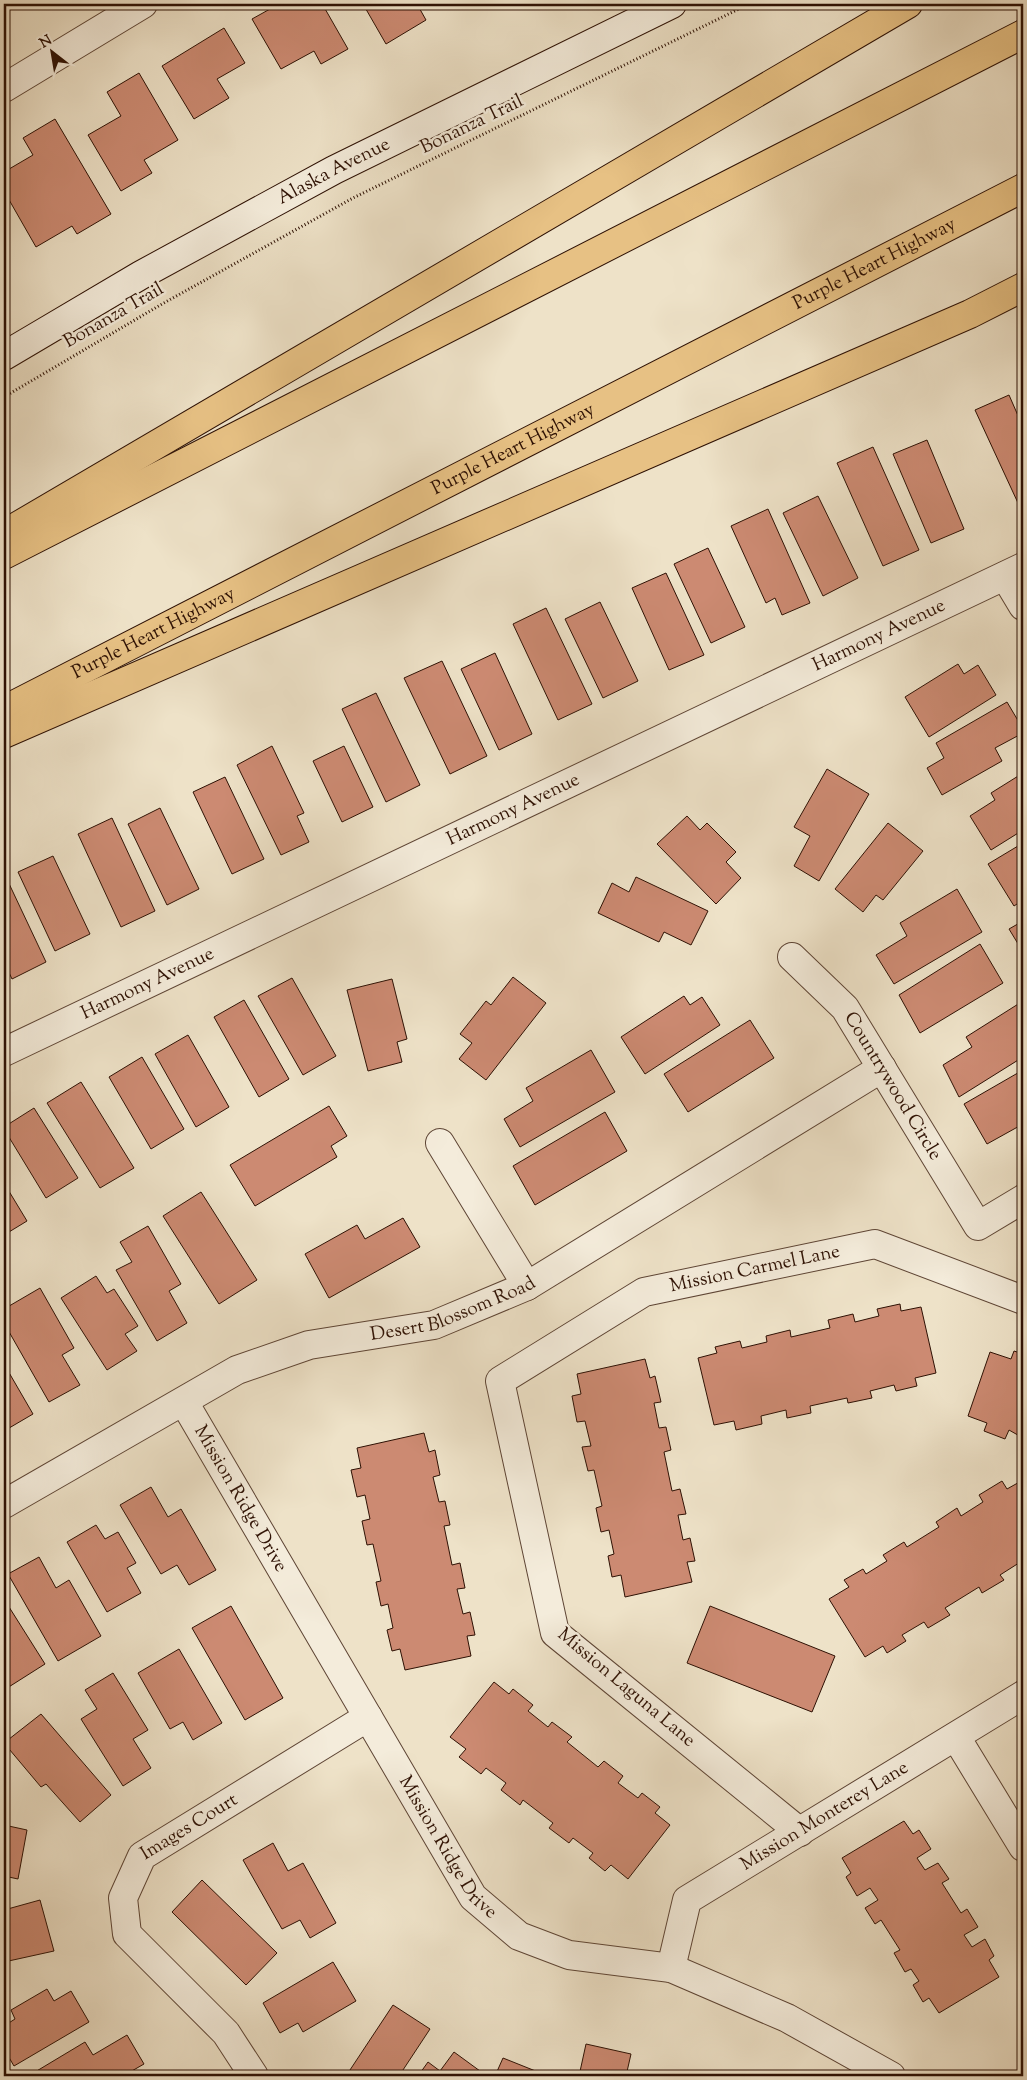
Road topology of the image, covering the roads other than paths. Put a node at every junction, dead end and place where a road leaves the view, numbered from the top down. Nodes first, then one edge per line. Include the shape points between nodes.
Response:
1 (143, 4) edge
2 (908, 4) edge
3 (659, 6) edge
4 (1023, 34) edge
5 (4, 88) edge
6 (1023, 188) edge
7 (1023, 287) edge
8 (4, 356) edge
9 (4, 534) edge
10 (4, 555) edge
11 (1014, 571) edge
12 (1023, 606) edge
13 (4, 710) edge
14 (4, 734) edge
15 (792, 957) dead end
16 (4, 1052) edge
17 (882, 1068) junction
18 (440, 1143) dead end
19 (1023, 1199) edge
20 (527, 1286) junction
21 (1023, 1300) edge
22 (500, 1381) joint
23 (184, 1402) junction
24 (4, 1504) edge
25 (1023, 1695) edge
26 (368, 1717) junction
27 (956, 1736) junction
28 (800, 1832) junction
29 (1023, 1848) edge
30 (671, 1968) junction
31 (254, 2076) edge
32 (891, 2076) edge

1 - 5 street
2 - 9 highway
3 - 8 street, Alaska Avenue via 334,170 141,275
4 - 10 highway
6 - 13 highway, Purple Heart Highway
7 - 14 highway via 961,318
11 - 12 street
11 - 16 street, Harmony Avenue
15 - 17 street, Countrywood Circle via 845,1008
17 - 19 street, Countrywood Circle via 978,1226
17 - 20 street, Desert Blossom Road
18 - 20 street
20 - 23 street, Desert Blossom Road via 434,1325 308,1345 237,1370
21 - 22 street, Mission Carmel Lane via 875,1244 644,1292
22 - 28 street, Mission Laguna Lane via 555,1632
23 - 24 street, Desert Blossom Road
23 - 26 street, Mission Ridge Drive
25 - 27 street, Mission Monterey Lane
26 - 30 street, Mission Ridge Drive via 473,1897 519,1936 569,1955
26 - 31 street, Images Court via 142,1856 123,1898 127,1934 226,2033
27 - 28 street, Mission Monterey Lane
27 - 29 street
28 - 30 street, Mission Monterey Lane via 687,1900
30 - 32 street, Mission Ridge Drive via 787,2018

